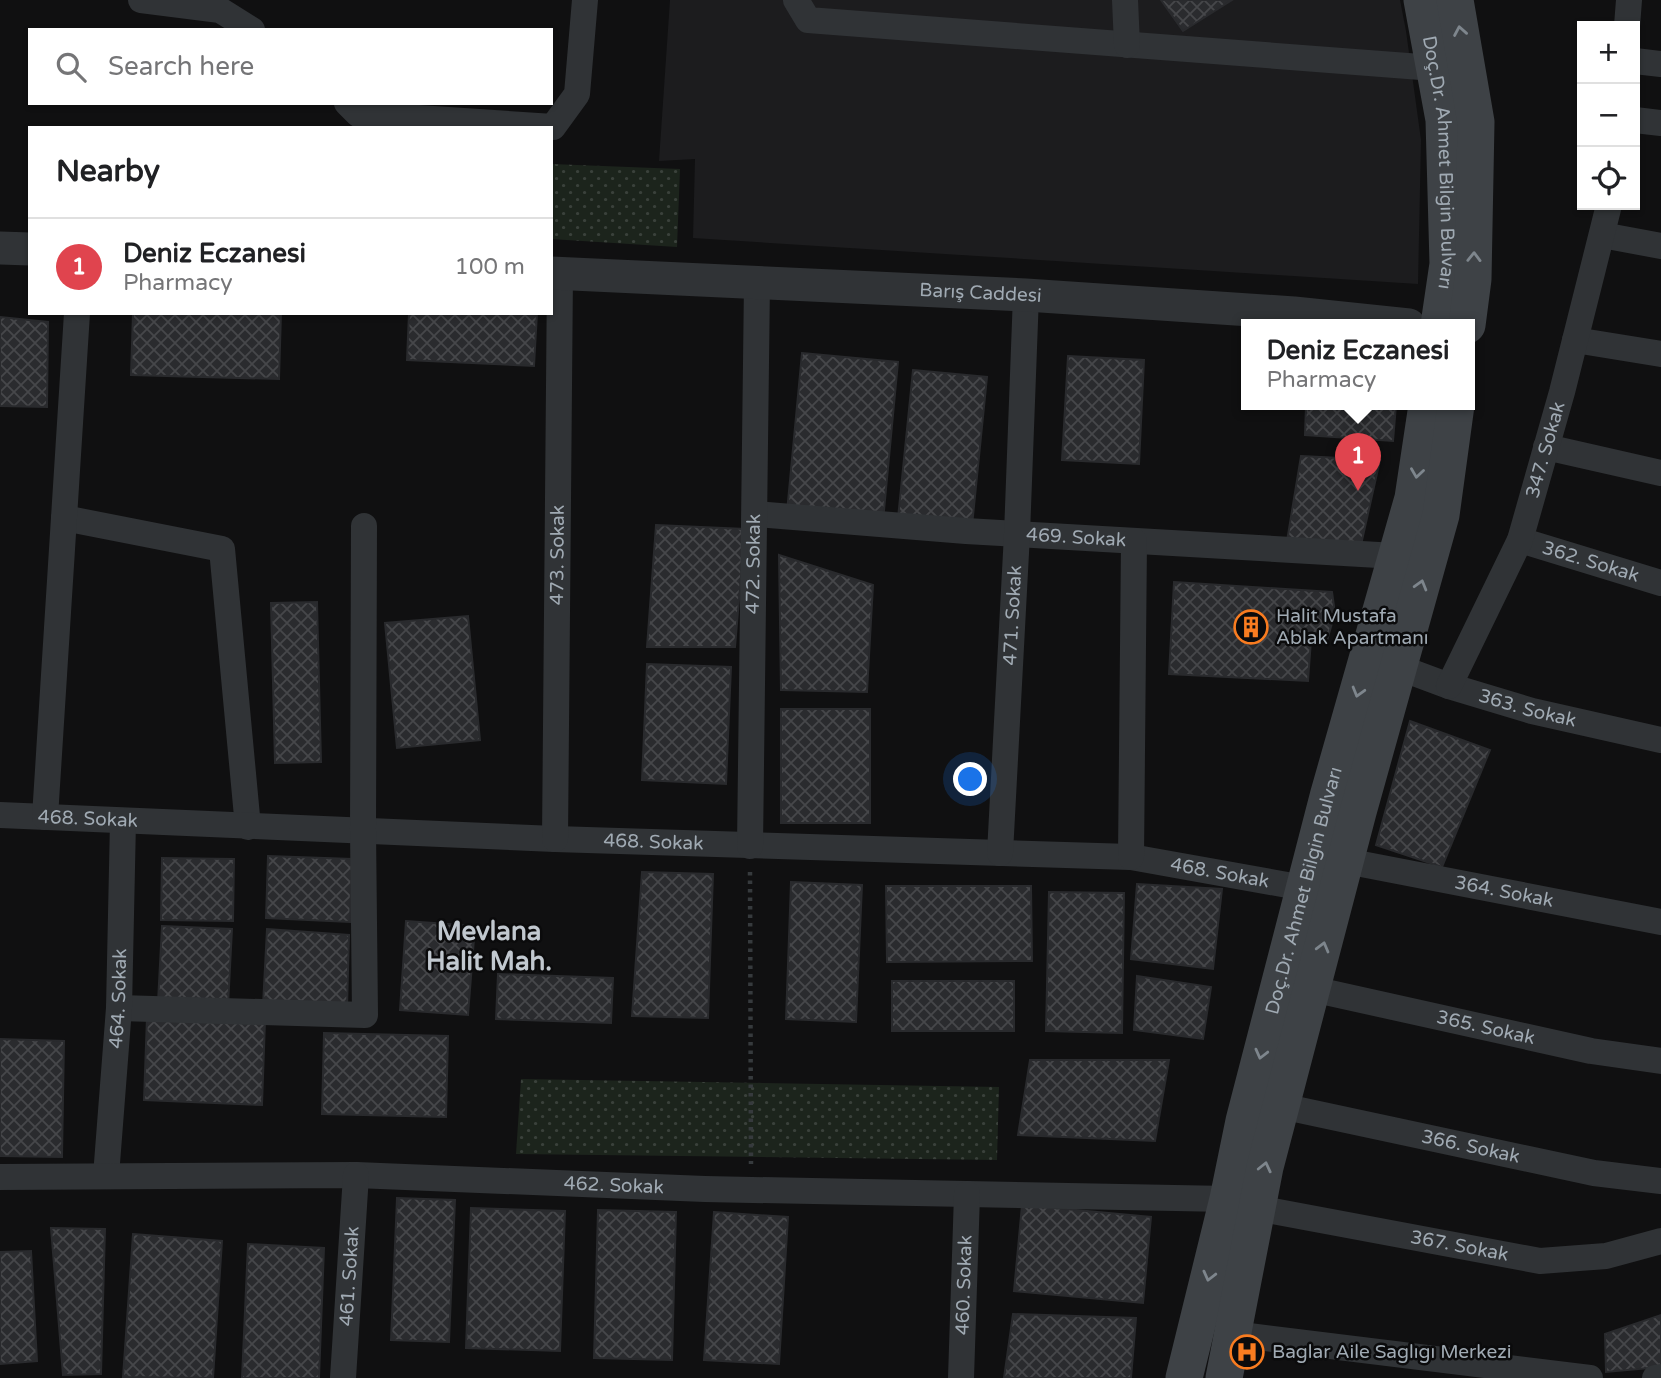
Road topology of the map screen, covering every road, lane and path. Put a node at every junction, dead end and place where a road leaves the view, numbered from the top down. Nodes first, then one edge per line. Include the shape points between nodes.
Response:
1 (141, 0) edge
2 (585, 0) edge
3 (796, 0) edge
4 (1125, 0) edge
5 (1422, 0) edge
6 (1455, 0) edge
7 (1629, 0) edge
8 (1627, 21) edge
9 (249, 28) edge
10 (1127, 44) junction
11 (1640, 62) edge
12 (1661, 64) edge
13 (1434, 68) junction
14 (349, 105) edge
15 (1640, 121) edge
16 (1661, 123) edge
17 (538, 126) edge
18 (553, 127) edge
19 (1608, 210) edge
20 (1602, 235) junction
21 (1661, 246) edge
22 (0, 248) edge
23 (28, 249) edge
24 (556, 273) edge
25 (757, 282) junction
26 (1026, 295) junction
27 (77, 315) edge
28 (1352, 319) edge
29 (1439, 319) edge
30 (1468, 319) edge
31 (1575, 340) junction
32 (1661, 354) edge
33 (1426, 410) edge
34 (1455, 410) edge
35 (1546, 447) junction
36 (1661, 473) edge
37 (755, 514) junction
38 (64, 518) junction
39 (364, 526) dead end
40 (1017, 534) junction
41 (1520, 540) junction
42 (1134, 541) junction
43 (1396, 556) junction
44 (1661, 583) edge
45 (1398, 667) junction
46 (1450, 686) junction
47 (1661, 740) edge
48 (0, 816) edge
49 (45, 817) junction
50 (123, 821) junction
51 (248, 827) junction
52 (363, 830) junction
53 (555, 839) junction
54 (750, 846) junction
55 (1000, 853) junction
56 (1131, 857) junction
57 (1346, 861) junction
58 (1304, 888) junction
59 (1661, 922) edge
60 (1312, 989) junction
61 (119, 1007) junction
62 (1661, 1060) edge
63 (1281, 1106) junction
64 (355, 1175) junction
65 (106, 1176) junction
66 (0, 1177) edge
67 (1661, 1181) edge
68 (752, 1190) junction
69 (967, 1194) junction
70 (1242, 1203) junction
71 (1661, 1241) edge
72 (1233, 1334) junction
73 (1661, 1377) edge
74 (343, 1378) edge
75 (961, 1378) edge
76 (1184, 1378) edge
77 (1224, 1378) edge
78 (1590, 1378) edge
79 (1655, 1378) edge

1 - 9 street via 220,10
2 - 18 street via 577,94
3 - 10 street via 808,20
4 - 10 street
5 - 13 main road, Doç.Dr. Ahmet Bilgin Bulvarı
30 -> 6 main road, Doç.Dr. Ahmet Bilgin Bulvarı via 1473,279 1476,122
7 - 8 street
10 - 13 street
11 - 12 street
13 - 29 main road, Doç.Dr. Ahmet Bilgin Bulvarı via 1444,120 1448,264
14 - 17 street via 358,114
15 - 16 street
19 - 20 street, 347. Sokak
20 - 21 street
20 - 31 street, 347. Sokak
22 - 23 street
24 - 25 street, Barış Caddesi
24 - 53 street, 473. Sokak
25 - 26 street, Barış Caddesi
25 - 37 street, 472. Sokak
26 - 28 street, Barış Caddesi
26 - 40 street, 471. Sokak
27 - 38 street
31 - 32 street
31 - 35 street, 347. Sokak
33 -> 43 main road, Doç.Dr. Ahmet Bilgin Bulvarı via 1413,498
45 -> 34 main road, Doç.Dr. Ahmet Bilgin Bulvarı via 1441,515
35 - 36 street
35 - 41 street, 347. Sokak
37 - 40 street, 469. Sokak
37 - 54 street, 472. Sokak
38 - 49 street
38 - 51 street via 222,549
39 - 52 street
40 - 42 street, 469. Sokak
40 - 55 street, 471. Sokak
41 - 44 street, 362. Sokak
41 - 46 street, 347. Sokak
42 - 43 street, 469. Sokak
42 - 56 street
43 -> 58 main road, Doç.Dr. Ahmet Bilgin Bulvarı
45 - 46 street, 363. Sokak
45 - 57 main road, Doç.Dr. Ahmet Bilgin Bulvarı
46 - 47 street, 363. Sokak via 1532,711
48 - 49 street, 468. Sokak
49 - 50 street, 468. Sokak
50 - 51 street, 468. Sokak
50 - 61 street, 464. Sokak
51 - 52 street, 468. Sokak
52 - 53 street, 468. Sokak
52 - 61 street via 365,1015
53 - 54 street, 468. Sokak
54 - 55 street, 468. Sokak
54 - 68 path
55 - 56 street, 468. Sokak
56 - 58 street, 468. Sokak
57 - 59 street, 364. Sokak
60 -> 57 main road, Doç.Dr. Ahmet Bilgin Bulvarı
58 -> 70 main road, Doç.Dr. Ahmet Bilgin Bulvarı via 1244,1121
60 - 62 street, 365. Sokak via 1591,1051
60 - 63 main road, Doç.Dr. Ahmet Bilgin Bulvarı
61 - 65 street, 464. Sokak
63 - 67 street, 366. Sokak via 1594,1173
70 -> 63 main road, Doç.Dr. Ahmet Bilgin Bulvarı via 1265,1167
64 - 65 street, 462. Sokak
64 - 68 street, 462. Sokak
64 - 74 street, 461. Sokak
65 - 66 street, 462. Sokak
68 - 69 street, 462. Sokak
69 - 70 street, 462. Sokak
69 - 75 street, 460. Sokak
70 - 71 street, 367. Sokak via 1540,1261 1606,1256
70 - 72 main road, Doç.Dr. Ahmet Bilgin Bulvarı
70 -> 76 main road, Doç.Dr. Ahmet Bilgin Bulvarı
72 - 77 main road, Doç.Dr. Ahmet Bilgin Bulvarı
72 - 78 street
73 - 79 street

